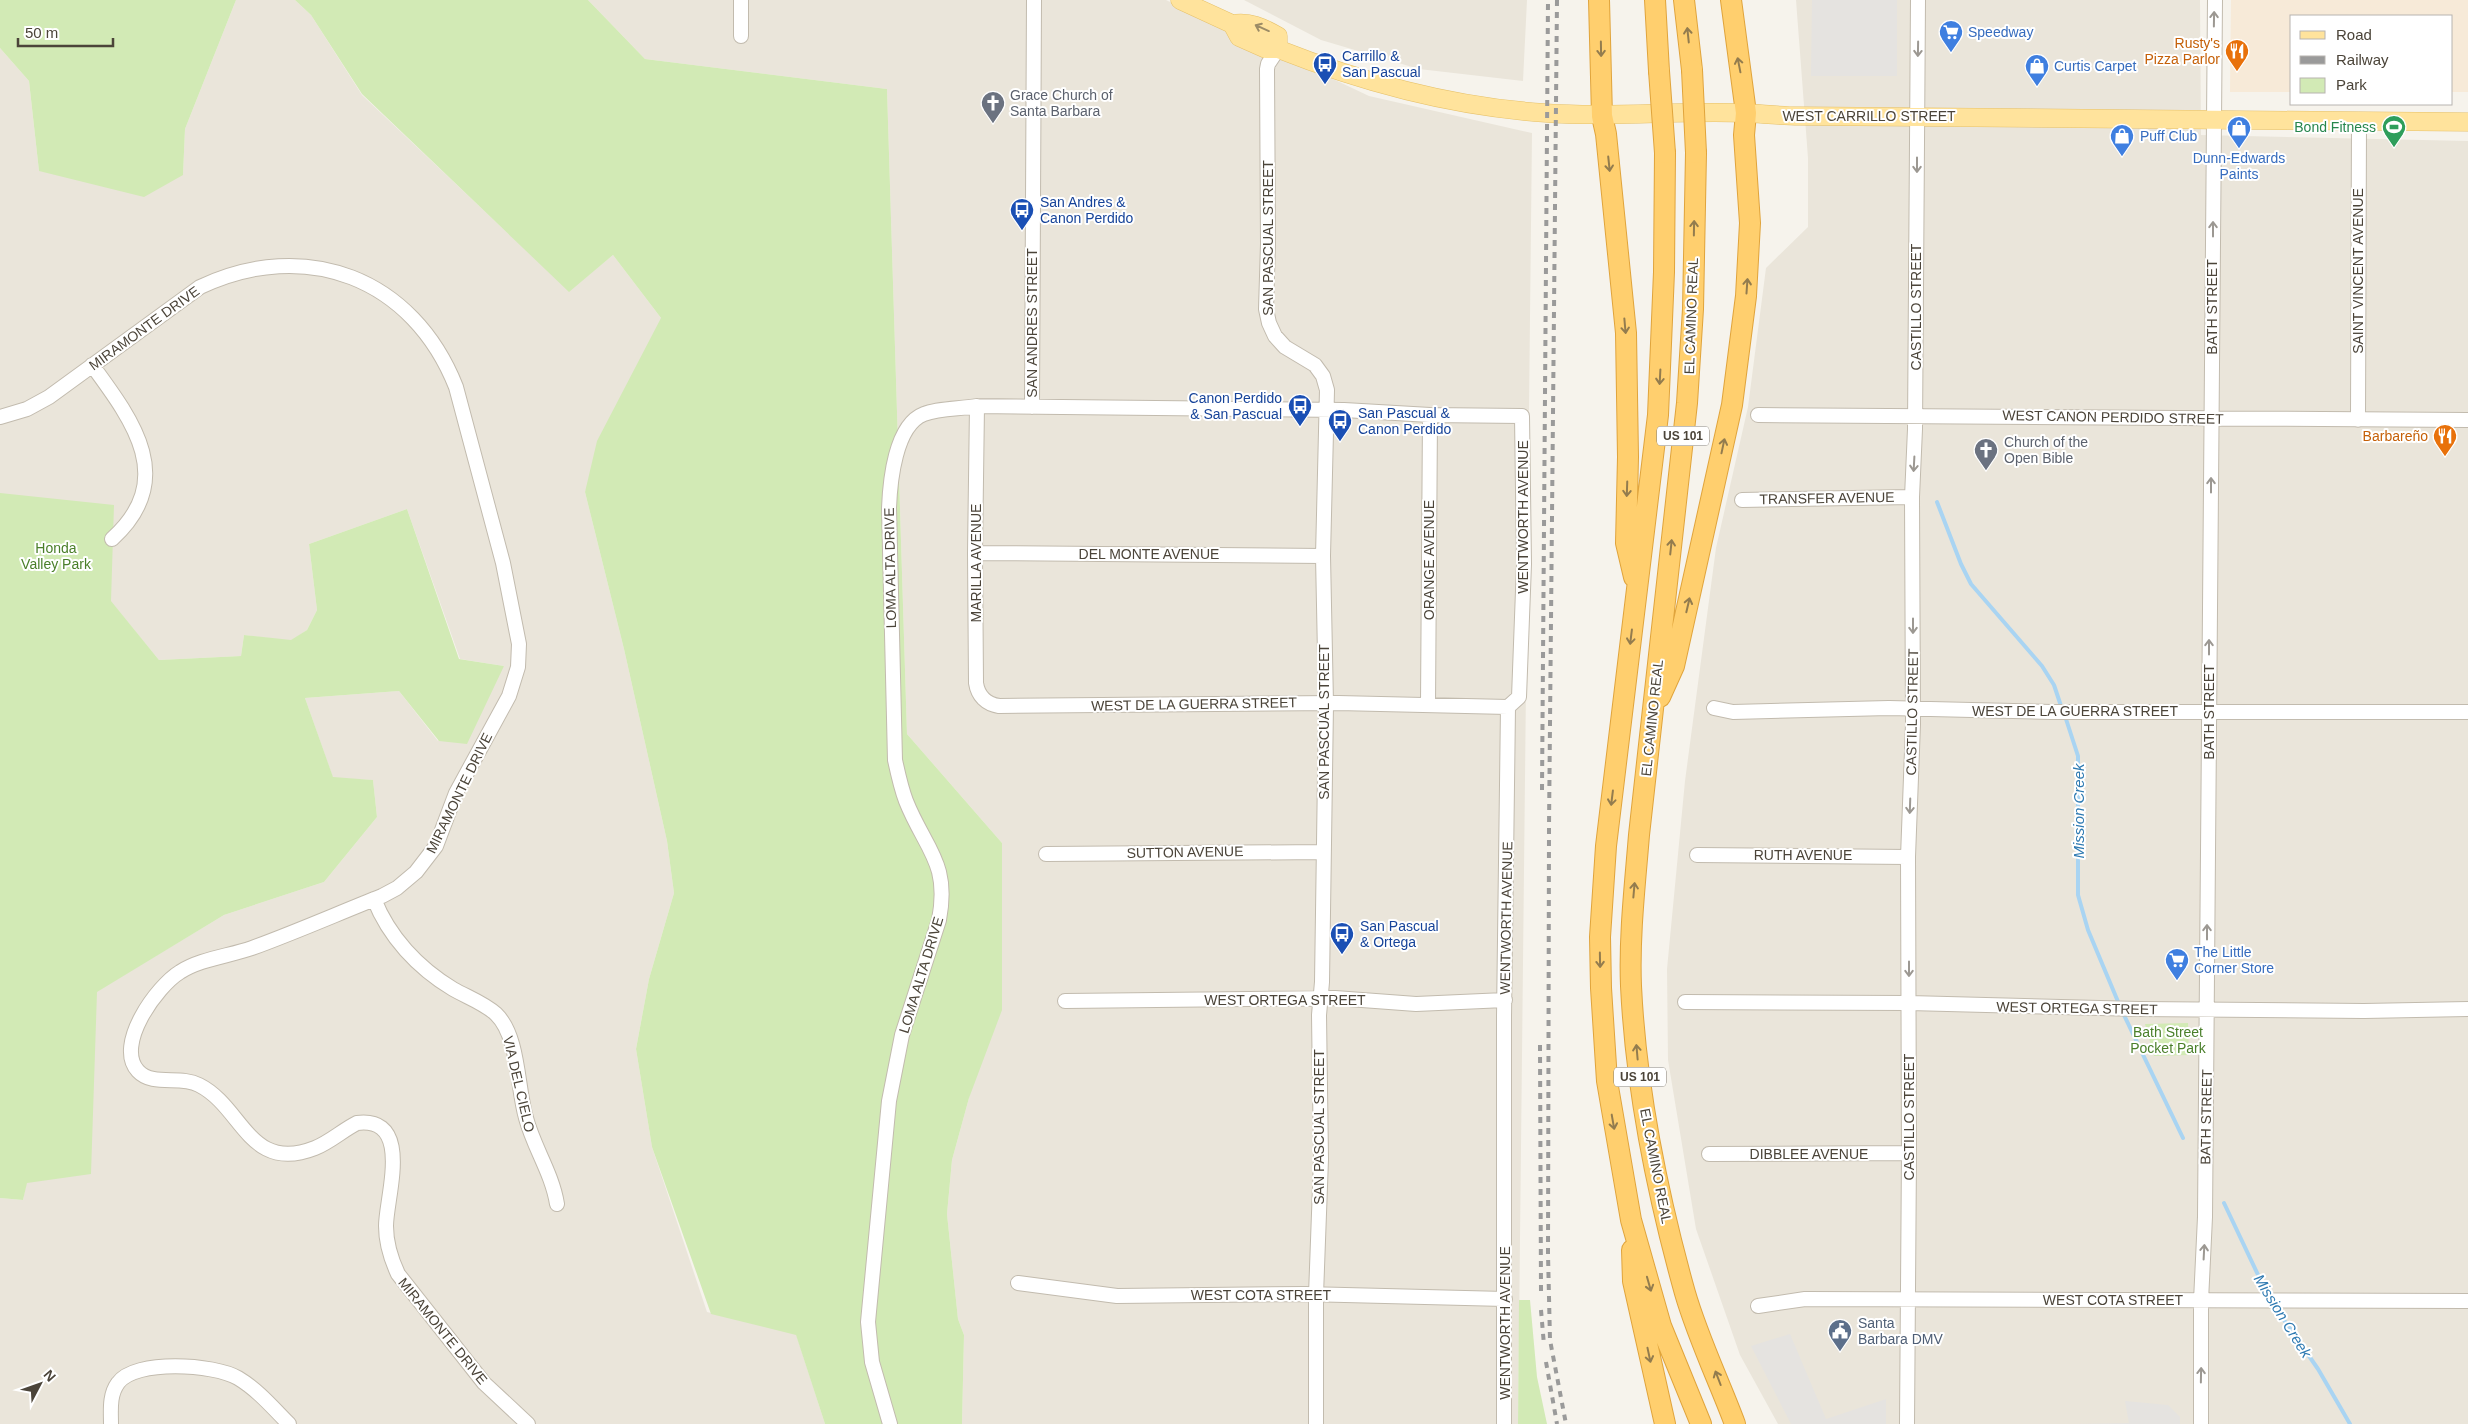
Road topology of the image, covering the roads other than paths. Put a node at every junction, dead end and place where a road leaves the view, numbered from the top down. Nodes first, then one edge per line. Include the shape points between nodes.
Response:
1 (741, 0) edge
2 (1034, 0) edge
3 (1180, 0) edge
4 (1599, 0) edge
5 (1655, 0) edge
6 (1684, 0) edge
7 (1731, 0) edge
8 (1918, 0) edge
9 (2214, 0) edge
10 (741, 36) dead end
11 (1278, 49) junction
12 (1746, 113) junction
13 (1602, 116) junction
14 (1918, 116) junction
15 (2214, 120) junction
16 (2359, 122) junction
17 (2468, 122) edge
18 (92, 365) junction
19 (977, 406) junction
20 (1032, 407) junction
21 (1327, 410) junction
22 (1430, 415) junction
23 (1758, 415) dead end
24 (1916, 415) junction
25 (0, 417) edge
26 (2211, 418) junction
27 (2358, 420) junction
28 (2468, 420) edge
29 (1912, 497) junction
30 (1742, 500) dead end
31 (112, 539) dead end
32 (975, 553) junction
33 (1323, 556) junction
34 (1637, 588) junction
35 (1326, 704) junction
36 (1428, 704) junction
37 (999, 706) joint
38 (1508, 707) junction
39 (1714, 708) dead end
40 (1913, 709) junction
41 (2209, 712) junction
42 (2468, 712) edge
43 (1651, 717) junction
44 (1323, 852) junction
45 (1046, 854) dead end
46 (1697, 855) dead end
47 (1908, 857) junction
48 (374, 899) junction
49 (1321, 999) junction
50 (1505, 1000) junction
51 (1065, 1001) dead end
52 (1685, 1002) dead end
53 (1909, 1003) junction
54 (2468, 1009) edge
55 (2207, 1010) junction
56 (1909, 1153) junction
57 (1709, 1154) dead end
58 (557, 1204) dead end
59 (1631, 1220) junction
60 (1018, 1283) dead end
61 (1316, 1294) junction
62 (1909, 1298) junction
63 (1505, 1299) junction
64 (2201, 1301) junction
65 (2468, 1302) edge
66 (1758, 1306) dead end
67 (111, 1424) edge
68 (289, 1424) edge
69 (528, 1424) edge
70 (890, 1424) edge
71 (1316, 1424) edge
72 (1504, 1424) edge
73 (1665, 1424) edge
74 (1701, 1424) edge
75 (1735, 1424) edge
76 (1907, 1424) edge
77 (2201, 1424) edge

1 - 10 street
2 - 20 street, SAN ANDRES STREET
3 - 11 main road via 1232,24 1246,22 1271,32 1278,36
4 -> 13 highway
5 -> 34 highway, EL CAMINO REAL / US 101, bridge via 1665,153 1664,272 1658,415
43 -> 6 highway, EL CAMINO REAL / US 101, bridge via 1688,394 1693,309 1696,153 1692,70
12 -> 7 highway
8 -> 14 street, CASTILLO STREET
15 -> 9 street, BATH STREET
11 - 13 main road, WEST CARRILLO STREET via 1350,76 1454,102
11 - 21 street, SAN PASCUAL STREET via 1267,69 1266,309 1271,330 1280,342 1310,360 1323,376
12 - 13 main road, WEST CARRILLO STREET
12 - 14 main road, WEST CARRILLO STREET via 1770,116
43 -> 12 highway via 1674,666 1725,441 1736,378 1750,223 1744,136
13 -> 34 highway via 1626,333 1626,543
14 - 15 main road, WEST CARRILLO STREET
14 -> 24 street, CASTILLO STREET
15 - 16 main road, WEST CARRILLO STREET
26 -> 15 street, BATH STREET
16 - 17 main road, WEST CARRILLO STREET
16 - 27 street, SAINT VINCENT AVENUE
18 - 25 street, MIRAMONTE DRIVE via 42,401
18 - 31 street via 130,420 140,442 146,472 139,506
18 - 48 street, MIRAMONTE DRIVE via 200,287 241,271 290,265 333,271 368,284 389,297 422,328 449,370 503,562 520,644 518,667 509,696 456,793 436,846 416,872 397,888
19 - 20 street
19 - 32 street, MARILLA AVENUE
19 - 70 street, LOMA ALTA DRIVE via 917,418 906,430 890,486 894,742 906,800 939,870 942,902 902,1034 888,1111 868,1322 872,1362
20 - 21 street
21 - 22 street
21 - 33 street, SAN PASCUAL STREET
22 - 36 street, ORANGE AVENUE
22 - 38 street, WENTWORTH AVENUE via 1522,416 1523,637 1519,697
23 - 24 street, WEST CANON PERDIDO STREET
24 - 26 street, WEST CANON PERDIDO STREET
24 -> 29 street, CASTILLO STREET
26 - 27 street, WEST CANON PERDIDO STREET
41 -> 26 street, BATH STREET
27 - 28 street, WEST CANON PERDIDO STREET
29 - 30 street, TRANSFER AVENUE
29 -> 40 street, CASTILLO STREET
32 - 33 street, DEL MONTE AVENUE
32 - 37 street, MARILLA AVENUE via 976,683 981,696 992,705
33 - 35 street, SAN PASCUAL STREET
34 -> 59 highway, EL CAMINO REAL / US 101 via 1605,854 1600,938 1607,1081
35 - 36 street, WEST DE LA GUERRA STREET
35 - 37 street, WEST DE LA GUERRA STREET
35 - 44 street, SAN PASCUAL STREET
36 - 38 street, WEST DE LA GUERRA STREET
38 - 50 street, WENTWORTH AVENUE
39 - 40 street, WEST DE LA GUERRA STREET via 1733,712
40 - 41 street, WEST DE LA GUERRA STREET
40 -> 47 street, CASTILLO STREET
41 - 42 street, WEST DE LA GUERRA STREET
55 -> 41 street, BATH STREET
75 -> 43 highway, EL CAMINO REAL / US 101 via 1686,1295 1662,1207 1645,1118 1631,985 1633,904
44 - 45 street, SUTTON AVENUE
44 - 49 street, SAN PASCUAL STREET
46 - 47 street, RUTH AVENUE
47 -> 53 street, CASTILLO STREET
48 - 58 street, VIA DEL CIELO via 390,931 424,968 445,984 486,1006 504,1024 513,1046 526,1118
48 - 69 street, MIRAMONTE DRIVE via 251,948 179,972 168,981 145,1012 132,1038 131,1060 139,1072 153,1079 182,1079 206,1089 230,1110 244,1133 271,1150 299,1152 313,1149 357,1123 372,1123 379,1127 389,1139 394,1155 386,1224 390,1256 398,1274 484,1383
49 - 50 street, WEST ORTEGA STREET via 1416,1004
49 - 51 street, WEST ORTEGA STREET
49 - 61 street, SAN PASCUAL STREET
50 - 63 street, WENTWORTH AVENUE
52 - 53 street, WEST ORTEGA STREET
53 - 55 street, WEST ORTEGA STREET
53 - 56 street, CASTILLO STREET
54 - 55 street, WEST ORTEGA STREET
64 -> 55 street, BATH STREET
56 - 57 street, DIBBLEE AVENUE
56 - 62 street, CASTILLO STREET
59 -> 73 highway via 1633,1281
59 -> 74 highway, EL CAMINO REAL / US 101 via 1661,1326
60 - 61 street, WEST COTA STREET via 1117,1296
61 - 63 street, WEST COTA STREET
61 - 71 street, SAN PASCUAL STREET
62 - 64 street, WEST COTA STREET
62 - 66 street, WEST COTA STREET via 1805,1299
62 - 76 street, CASTILLO STREET
63 - 72 street, WENTWORTH AVENUE
64 - 65 street, WEST COTA STREET
77 -> 64 street, BATH STREET
67 - 68 street via 112,1396 117,1383 128,1373 142,1369 179,1368 208,1368 237,1377

